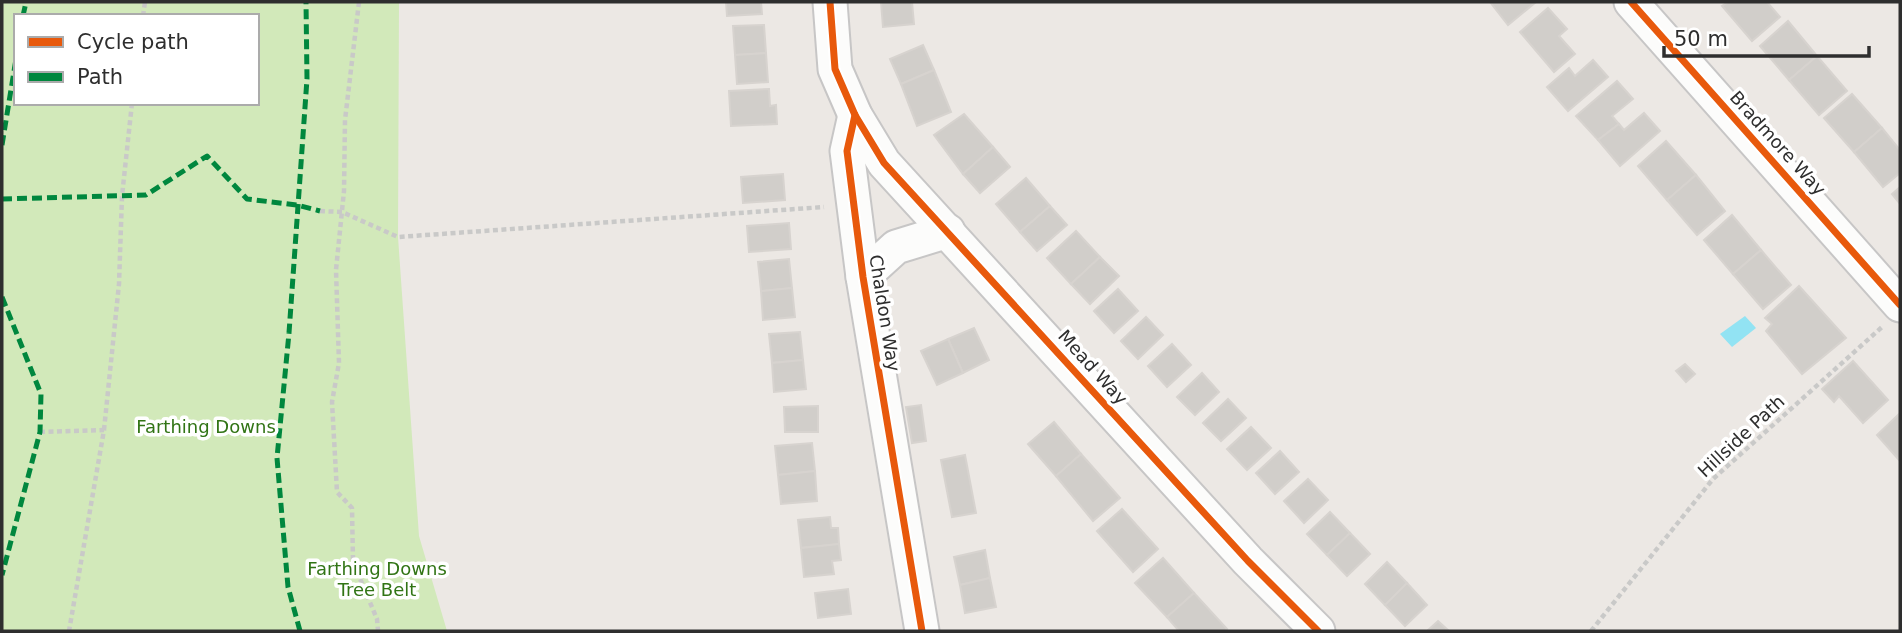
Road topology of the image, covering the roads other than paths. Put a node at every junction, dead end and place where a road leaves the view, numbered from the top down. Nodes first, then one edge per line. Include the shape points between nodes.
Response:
1 (830, 2) edge
2 (1631, 2) edge
3 (855, 114) junction
4 (948, 231) junction
5 (863, 277) junction
6 (1895, 312) edge
7 (922, 631) edge
8 (1318, 631) edge

1 - 3 street via 835,69
2 - 6 street, Bradmore Way
3 - 4 street, Mead Way via 884,163
3 - 5 street, Chaldon Way via 847,151
4 - 5 street, Chaldon Way via 896,247
4 - 8 street, Mead Way via 1248,561
5 - 7 street, Chaldon Way

